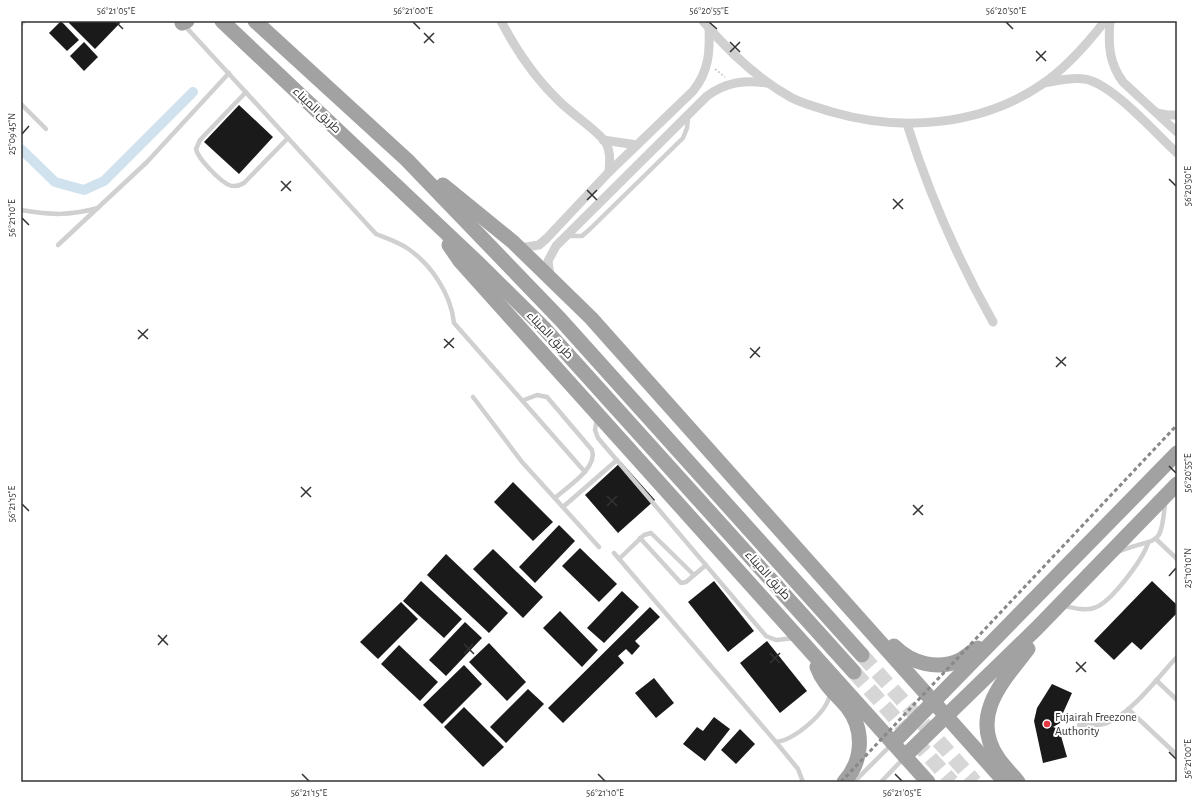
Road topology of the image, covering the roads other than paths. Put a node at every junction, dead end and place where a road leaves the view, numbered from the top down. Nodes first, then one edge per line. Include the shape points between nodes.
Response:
1 (24, 21) edge
2 (222, 21) edge
3 (256, 21) edge
4 (501, 21) edge
5 (1105, 21) edge
6 (1110, 21) edge
7 (183, 22) edge
8 (21, 24) edge
9 (706, 24) edge
10 (229, 73) junction
11 (768, 83) junction
12 (1043, 84) junction
13 (246, 92) junction
14 (21, 104) edge
15 (1156, 112) junction
16 (1177, 115) edge
17 (907, 124) junction
18 (46, 129) dead end
19 (1177, 132) edge
20 (288, 138) junction
21 (603, 140) junction
22 (637, 145) junction
23 (1177, 153) edge
24 (408, 160) junction
25 (609, 172) junction
26 (100, 207) junction
27 (21, 210) edge
28 (443, 230) junction
29 (58, 245) dead end
30 (519, 248) junction
31 (550, 278) junction
32 (993, 322) dead end
33 (473, 397) dead end
34 (524, 400) junction
35 (599, 415) junction
36 (1177, 453) edge
37 (617, 460) junction
38 (585, 472) junction
39 (1177, 484) edge
40 (1165, 497) junction
41 (555, 498) junction
42 (563, 507) junction
43 (640, 538) junction
44 (1156, 539) junction
45 (1148, 543) junction
46 (599, 548) dead end
47 (614, 553) dead end
48 (1109, 556) junction
49 (619, 559) junction
50 (1177, 559) edge
51 (706, 565) junction
52 (694, 575) junction
53 (1060, 605) junction
54 (855, 614) junction
55 (1037, 628) junction
56 (1004, 631) junction
57 (798, 638) junction
58 (814, 655) junction
59 (862, 655) tunnel mouth
60 (1177, 657) edge
61 (854, 672) tunnel mouth
62 (1156, 680) junction
63 (830, 689) junction
64 (1177, 700) edge
65 (934, 702) junction
66 (1128, 709) junction
67 (946, 715) junction
68 (1078, 725) dead end
69 (776, 742) junction
70 (893, 743) junction
71 (1177, 755) edge
72 (905, 756) junction
73 (803, 782) edge
74 (844, 782) edge
75 (854, 782) edge
76 (881, 782) edge
77 (928, 782) edge
78 (1005, 782) edge
79 (1018, 782) edge

1 - 8 lane
2 - 28 highway, طريق الميناء
3 - 24 highway, طريق الميناء
4 - 21 street via 518,52 543,84
5 - 12 street via 1063,67
6 - 15 street via 1109,48 1113,66 1123,82
7 - 10 lane
9 - 11 street via 748,68
9 - 22 street via 710,51 702,79 693,91
10 - 13 lane
10 - 26 lane via 175,133
11 - 17 street via 817,108 845,116
11 - 31 street via 744,81 728,84 707,96 567,236 550,256
12 - 17 street via 988,110 951,119
12 - 23 street via 1066,79 1084,79 1100,84
13 - 20 lane
13 - 20 lane via 200,140 196,150 200,159 226,183 237,186 247,180
14 - 18 lane
15 - 16 street
15 - 19 street
17 - 32 street via 935,206 968,278
20 - 34 lane via 376,234 407,248 426,266 447,296 453,311 454,323
21 - 22 street
21 - 25 street via 608,151
22 - 25 street
24 - 30 highway via 435,178
24 - 59 highway, طريق الميناء via 560,319
25 - 30 street via 543,242
26 - 27 lane via 78,213 49,215
26 - 29 lane
28 - 35 highway via 456,255
28 - 61 highway, طريق الميناء via 575,361
30 - 31 highway
31 - 54 highway via 596,324
33 - 41 lane via 506,443
34 - 38 lane
34 - 38 lane via 541,395 550,399 592,450 594,459
35 - 37 lane via 595,425 596,434
35 - 57 highway
36 - 56 highway
37 - 42 lane
37 - 51 lane
38 - 41 lane
39 - 40 highway
40 - 44 lane via 1163,528
40 - 48 highway
41 - 42 lane
42 - 46 lane
43 - 49 lane
43 - 52 lane via 646,533 654,534
43 - 52 lane via 680,582 685,582
44 - 45 lane
44 - 50 lane
45 - 48 lane
45 - 53 lane via 1140,562 1099,606 1084,610
47 - 49 lane
48 - 53 highway
49 - 69 lane
51 - 52 lane
51 - 57 lane via 766,636 776,640
53 - 55 highway
54 - 56 highway via 866,619 905,656 928,664 944,664 959,660
54 - 65 highway
55 - 67 highway
55 - 79 highway via 1029,647 1003,679 988,712 988,728 993,748
56 - 65 highway
57 - 58 highway
58 - 63 highway via 821,676
58 - 70 highway
60 - 62 lane
62 - 64 lane
62 - 66 lane
63 - 69 lane via 828,704 822,712 791,737
63 - 74 highway via 852,714 860,738 856,762
65 - 67 highway
65 - 70 highway
66 - 68 lane via 1105,724
66 - 71 lane
67 - 72 highway
67 - 78 highway
69 - 73 lane via 798,769
70 - 72 highway
70 - 75 lane
72 - 76 lane
72 - 77 highway

